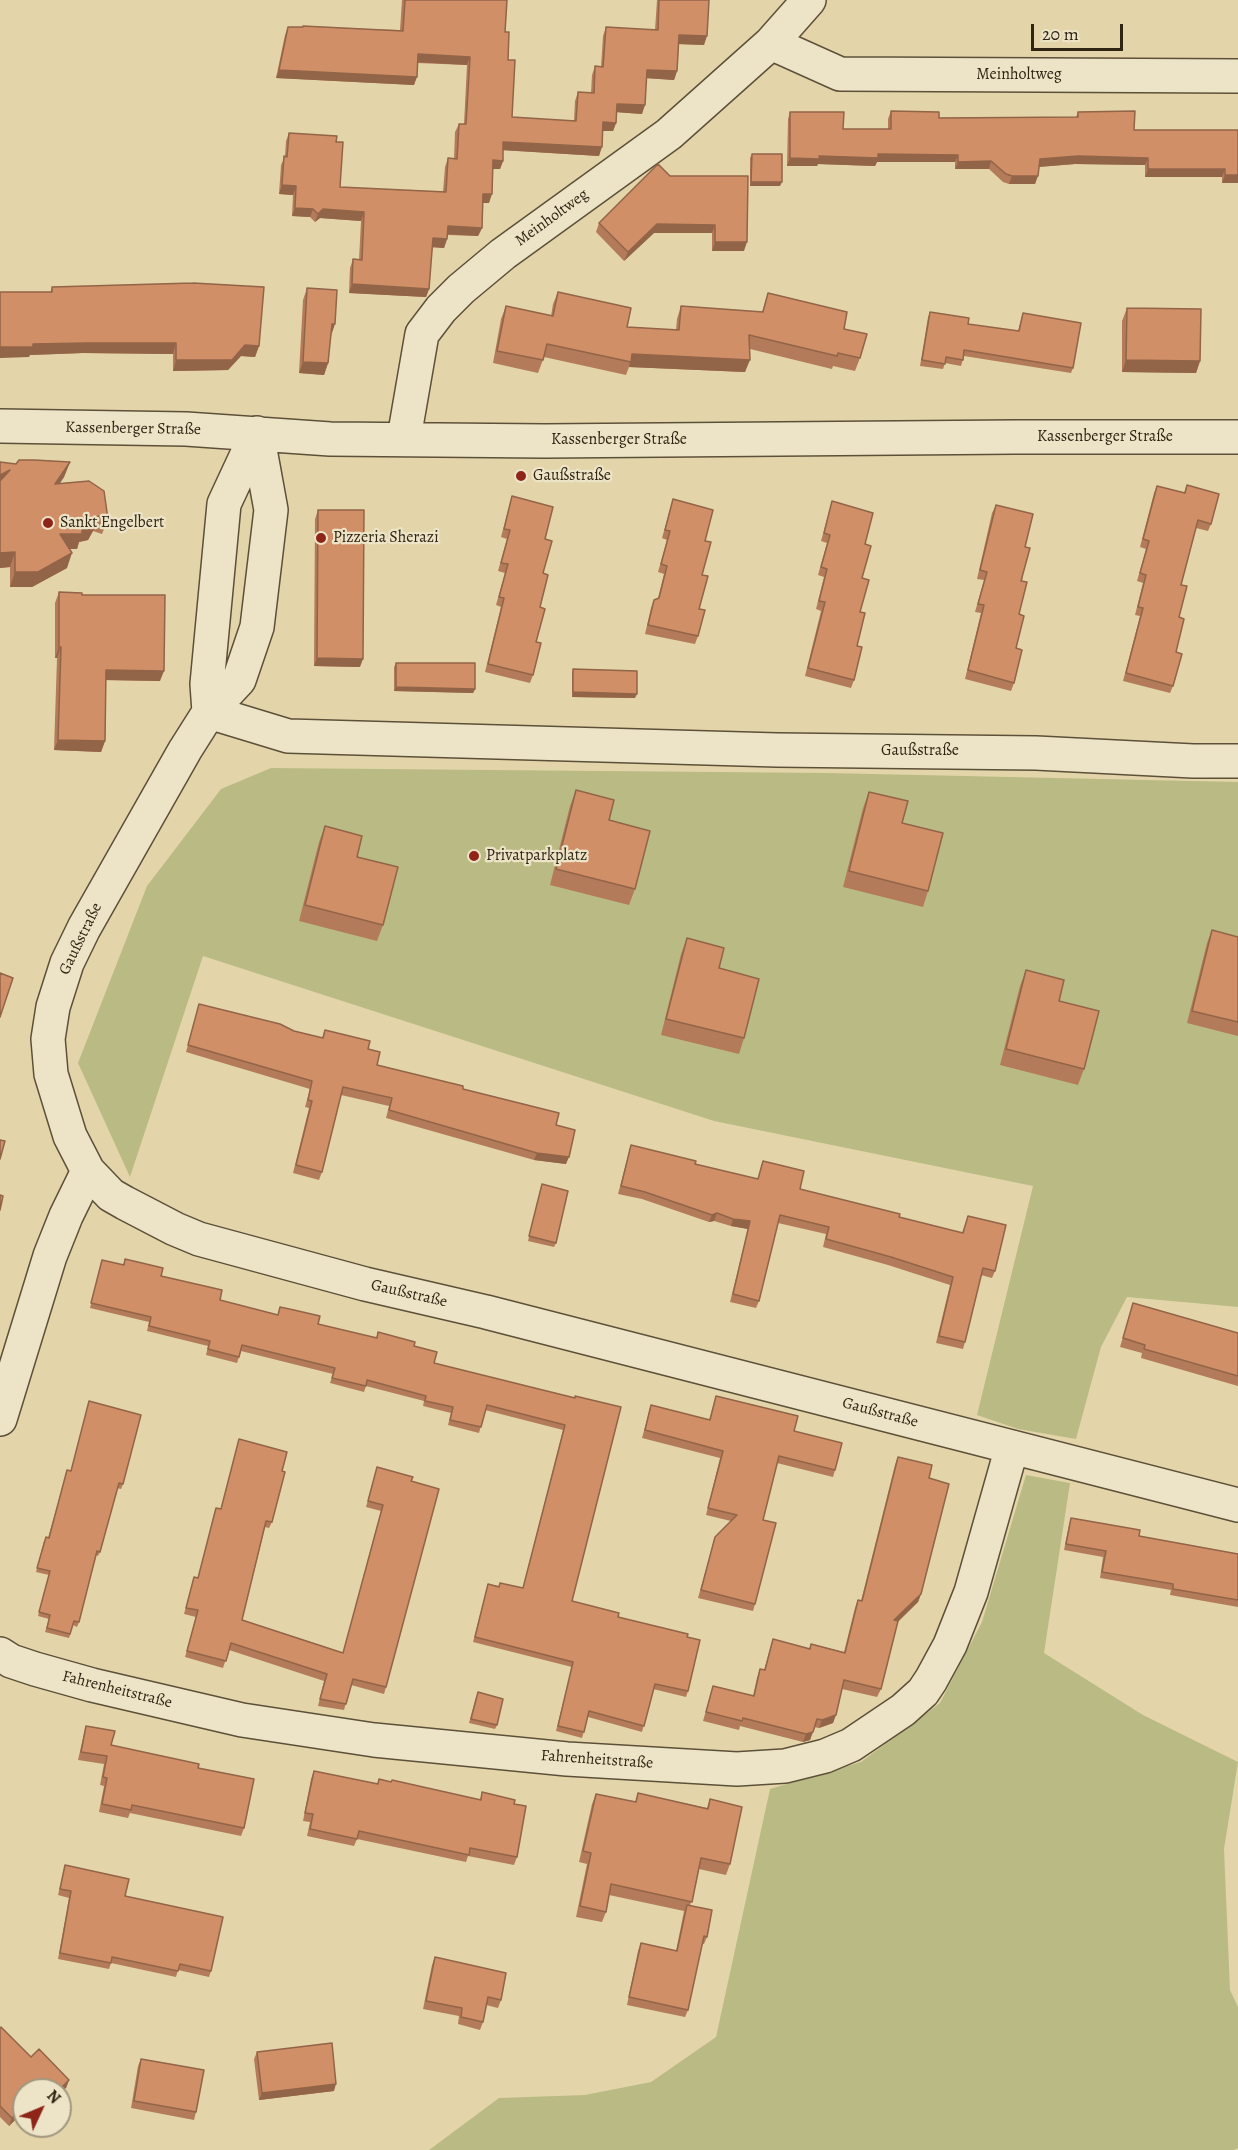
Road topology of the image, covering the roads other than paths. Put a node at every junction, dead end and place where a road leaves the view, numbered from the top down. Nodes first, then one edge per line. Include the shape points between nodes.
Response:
1 (809, 0) edge
2 (771, 43) junction
3 (1238, 76) edge
4 (0, 426) edge
5 (257, 433) junction
6 (1238, 437) edge
7 (404, 438) junction
8 (209, 712) junction
9 (1238, 761) edge
10 (88, 1171) junction
11 (0, 1419) edge
12 (1012, 1447) junction
13 (1238, 1505) edge
14 (0, 1654) edge

1 - 2 street, Meinholtweg
2 - 3 street, Meinholtweg via 840,74
2 - 7 street, Meinholtweg via 669,134 503,254 441,309 422,334
4 - 5 street, Kassenberger Straße
5 - 7 street, Kassenberger Straße via 330,439
5 - 8 street via 224,504 207,684
5 - 8 street, Gaußstraße via 271,510 257,627 239,680
6 - 7 street, Kassenberger Straße via 556,441
8 - 9 street, Gaußstraße via 288,736
8 - 10 street, Gaußstraße via 84,928 67,963 53,1007 48,1039 51,1074 70,1136
10 - 11 street via 50,1256
10 - 12 street, Gaußstraße via 118,1199 199,1239
12 - 13 street, Gaußstraße
12 - 14 street, Fahrenheitstraße via 971,1592 931,1680 903,1710 851,1745 785,1766 714,1768 393,1743 242,1720 68,1679

